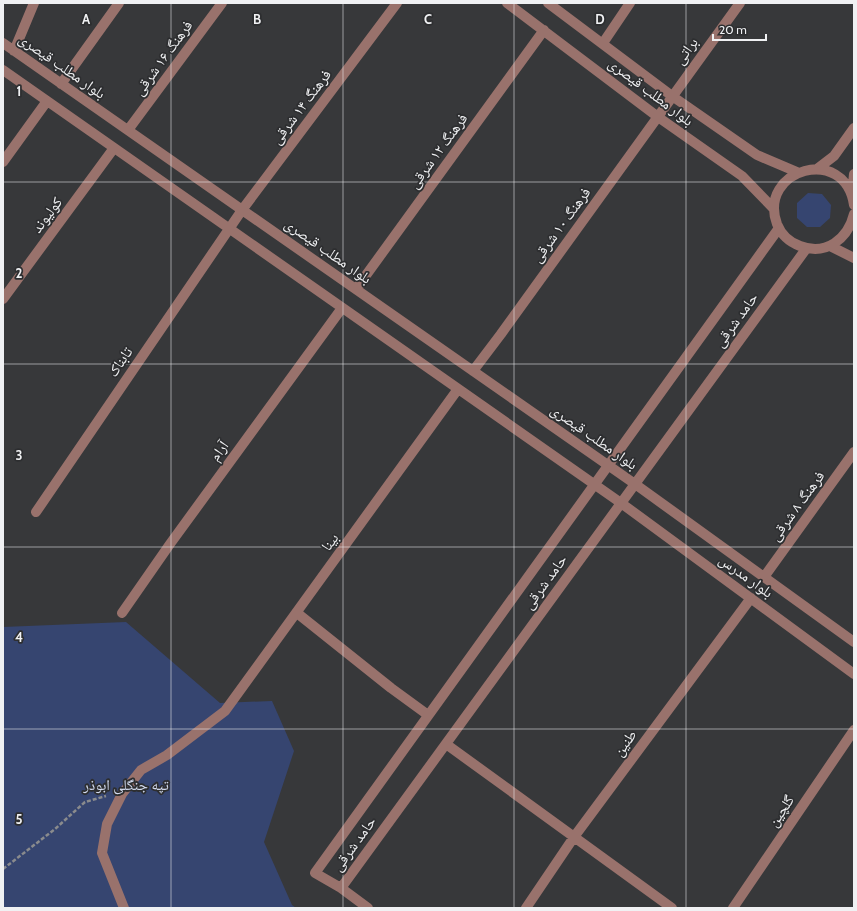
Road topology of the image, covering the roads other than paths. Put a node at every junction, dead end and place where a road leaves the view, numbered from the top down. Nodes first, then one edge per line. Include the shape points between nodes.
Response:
1 (34, 3) edge
2 (119, 3) edge
3 (222, 3) edge
4 (397, 3) edge
5 (507, 3) edge
6 (548, 3) edge
7 (630, 3) edge
8 (740, 3) edge
9 (544, 30) junction
10 (3, 43) edge
11 (603, 43) junction
12 (14, 51) junction
13 (3, 70) edge
14 (61, 84) junction
15 (672, 96) junction
16 (48, 101) junction
17 (658, 117) junction
18 (854, 128) edge
19 (128, 130) junction
20 (114, 148) junction
21 (3, 162) edge
22 (817, 169) junction
23 (798, 172) junction
24 (854, 174) edge
25 (852, 194) junction
26 (854, 205) edge
27 (774, 209) junction
28 (242, 210) junction
29 (854, 214) edge
30 (779, 228) junction
31 (230, 229) junction
32 (830, 246) junction
33 (806, 248) junction
34 (854, 258) edge
35 (356, 289) junction
36 (3, 299) edge
37 (342, 308) junction
38 (473, 371) junction
39 (458, 389) junction
40 (854, 452) edge
41 (608, 465) junction
42 (635, 484) junction
43 (594, 485) junction
44 (621, 503) junction
45 (36, 512) dead end
46 (764, 577) junction
47 (751, 598) junction
48 (122, 613) dead end
49 (296, 613) junction
50 (854, 642) edge
51 (854, 674) edge
52 (428, 715) junction
53 (854, 730) edge
54 (446, 744) junction
55 (574, 837) junction
56 (341, 888) junction
57 (124, 908) edge
58 (368, 908) edge
59 (526, 908) edge
60 (672, 908) edge
61 (733, 908) edge

1 - 12 street
2 - 14 street
3 - 19 street, فرهنگ ۱۶ شرقی
4 - 28 street, فرهنگ ۱۴ شرقی
5 - 9 street, بلوار مطلب قیصری
6 - 11 street, بلوار مطلب قیصری
7 - 11 street
8 - 15 street, براتی
9 - 17 street, بلوار مطلب قیصری
9 - 35 street, فرهنگ ۱۲ شرقی
10 - 12 street, بلوار مطلب قیصری
11 - 15 street, بلوار مطلب قیصری
12 - 14 street, بلوار مطلب قیصری
13 - 16 street
14 - 19 street, بلوار مطلب قیصری
15 - 17 street, فرهنگ ۱۰ شرقی
15 - 23 street, بلوار مطلب قیصری via 757,155
16 - 20 street
16 - 21 street
17 - 27 street, بلوار مطلب قیصری via 742,176
17 - 38 street, فرهنگ ۱۰ شرقی
18 - 22 street via 834,156
19 - 28 street, بلوار مطلب قیصری
20 - 31 street
20 - 36 street, کولیوند
22 - 23 street
22 - 25 street via 838,176
23 - 27 street via 780,188
24 - 25 street
25 - 26 street
27 - 30 street
28 - 31 street, فرهنگ ۱۴ شرقی
28 - 35 street, بلوار مطلب قیصری
29 - 32 street via 852,224 846,233
30 - 33 street via 785,238
30 - 41 street, حامد شرقی
31 - 37 street
31 - 45 street, تابناک
32 - 33 street
32 - 34 street
33 - 42 street, حامد شرقی
35 - 38 street, بلوار مطلب قیصری
37 - 39 street
37 - 48 street, آرام
38 - 41 street, بلوار مطلب قیصری
39 - 43 street
39 - 49 street, بینا
40 - 46 street, فرهنگ ۸ شرقی
41 - 42 street, بلوار مطلب قیصری
41 - 43 street, حامد شرقی
42 - 44 street, حامد شرقی
42 - 46 street, بلوار مدرس
43 - 44 street
43 - 52 street, حامد شرقی
44 - 47 street, بلوار مدرس
44 - 54 street, حامد شرقی
46 - 50 street, بلوار مدرس
47 - 51 street, بلوار مدرس
47 - 55 street, طنین
49 - 52 street
49 - 57 street, بینا via 225,711 167,755 141,770 122,794 107,824 102,853
52 - 56 street, حامد شرقی via 315,873
53 - 61 street, گلچین
54 - 55 street
54 - 56 street, حامد شرقی
55 - 59 street, طنین
55 - 60 street
56 - 58 street

